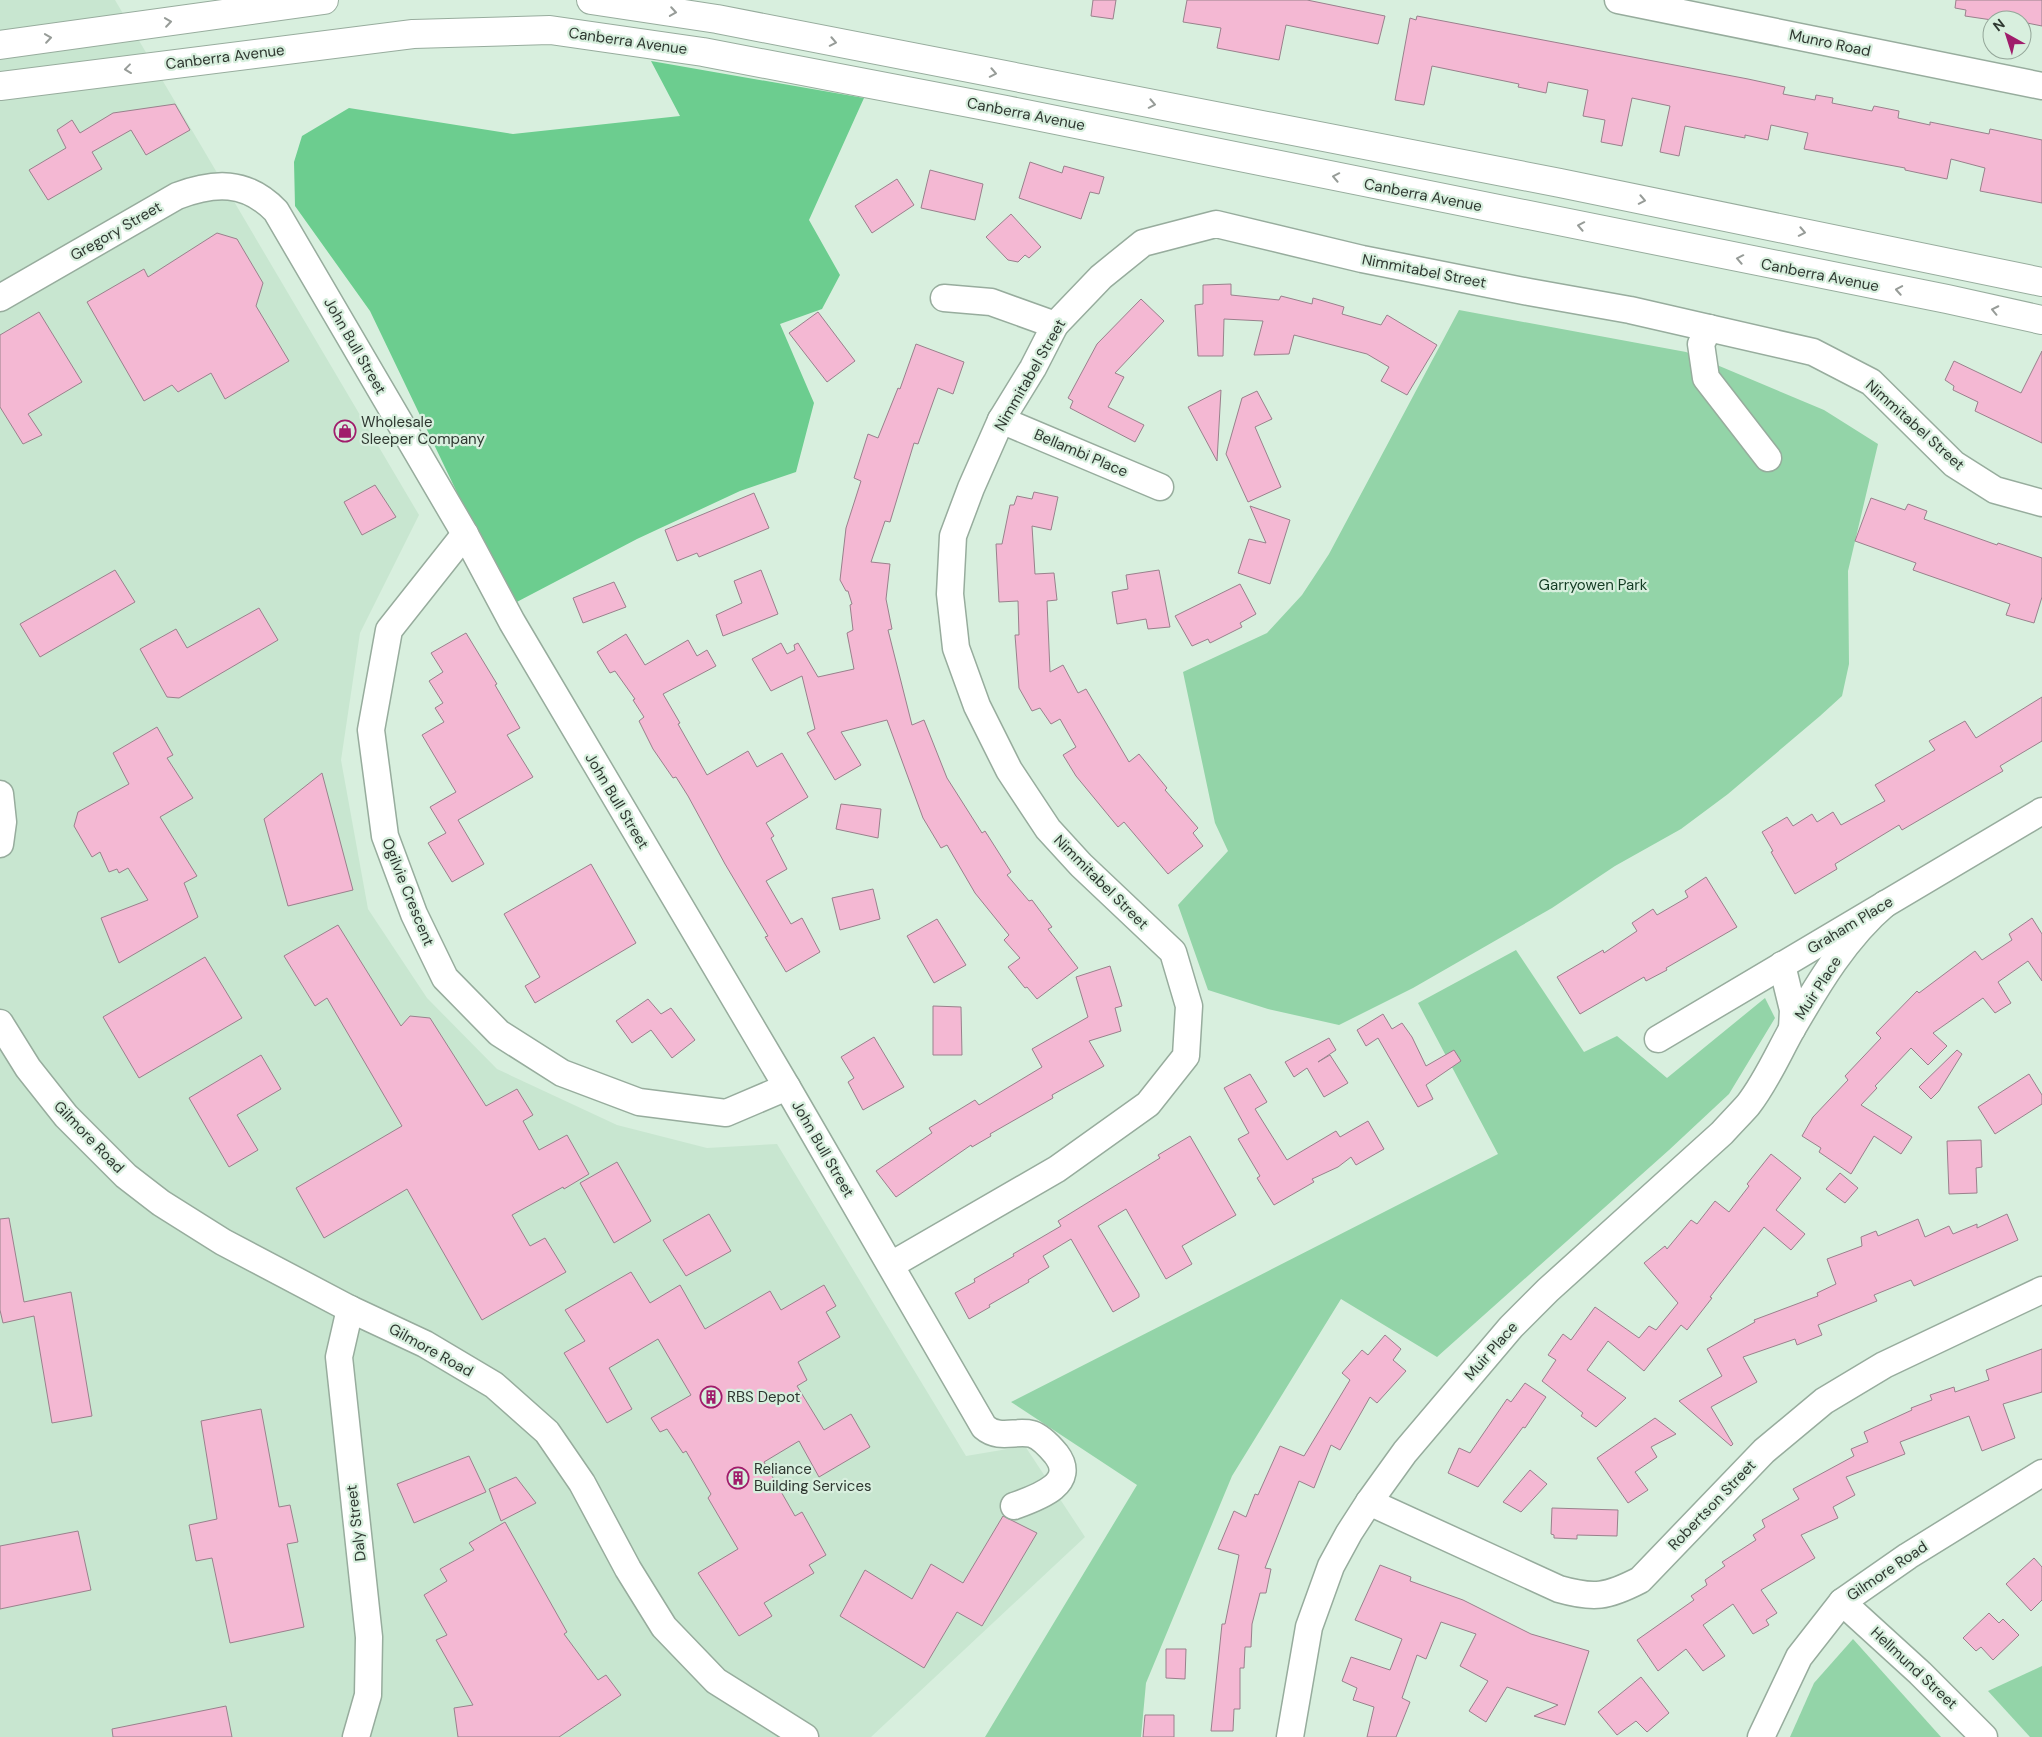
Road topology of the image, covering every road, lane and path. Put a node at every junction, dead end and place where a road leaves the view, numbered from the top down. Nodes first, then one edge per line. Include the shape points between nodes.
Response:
1 (324, 0) edge
2 (590, 0) edge
3 (1635, 2) edge
4 (0, 45) edge
5 (0, 86) edge
6 (2042, 86) edge
7 (239, 188) joint
8 (2042, 282) edge
9 (0, 298) edge
10 (944, 298) dead end
11 (2042, 320) edge
12 (1055, 325) junction
13 (1708, 328) junction
14 (1002, 420) junction
15 (1768, 458) dead end
16 (1160, 487) dead end
17 (2042, 503) edge
18 (465, 534) junction
19 (0, 794) edge
20 (2042, 811) edge
21 (0, 844) edge
22 (1885, 904) junction
23 (1782, 965) junction
24 (0, 1023) edge
25 (1792, 1029) junction
26 (1658, 1039) dead end
27 (787, 1086) junction
28 (891, 1266) junction
29 (2042, 1290) edge
30 (350, 1309) junction
31 (2042, 1473) edge
32 (1369, 1502) junction
33 (1014, 1506) dead end
34 (1842, 1602) junction
35 (356, 1737) edge
36 (805, 1737) edge
37 (1290, 1737) edge
38 (1761, 1737) edge
39 (1984, 1737) edge

4 -> 1 highway
2 -> 8 highway via 736,23 1560,183
3 - 6 street, Munro Road
11 -> 5 highway, Canberra Avenue via 996,108 703,52 550,30 414,34
7 - 9 street, Gregory Street via 209,186 177,196
7 - 18 street, John Bull Street via 259,197 276,211
10 - 12 street via 991,302
12 - 13 street, Nimmitabel Street via 1101,276 1143,243 1216,224 1362,259
12 - 14 street, Nimmitabel Street via 1034,368
13 - 15 street via 1701,344 1706,378
13 - 17 street, Nimmitabel Street via 1814,352 1870,382 1954,464 1995,490
14 - 16 street, Bellambi Place
14 - 28 street, Nimmitabel Street via 953,536 950,594 956,648 977,706 1009,770 1048,830 1173,952 1189,1006 1186,1056 1148,1104 1056,1169
18 - 27 street, John Bull Street via 512,622
18 - 27 street, Ogilvie Crescent via 389,630 371,730 385,836 414,914 445,978 499,1033 562,1073 639,1102 726,1113
19 - 21 street via 3,822
20 - 22 street, Graham Place
22 - 23 street, Graham Place
22 - 25 street, Muir Place via 1843,950
23 - 25 street, Muir Place via 1793,1010
23 - 26 street, Graham Place
24 - 30 street, Gilmore Road via 28,1068 66,1116 126,1176 161,1203 223,1242
25 - 32 street, Muir Place via 1756,1093 1736,1118 1511,1327 1405,1452
27 - 28 street, John Bull Street
28 - 33 street, John Bull Street via 984,1427 999,1434 1034,1435 1054,1451 1062,1464 1062,1477 1051,1489
29 - 32 street, Robertson Street via 1884,1365 1824,1401 1764,1451 1640,1580 1601,1596 1559,1589
30 - 35 street, Daly Street via 339,1357 369,1637 368,1695
30 - 36 street, Gilmore Road via 425,1344 494,1385 547,1432 582,1483 664,1627 716,1681
31 - 34 street, Gilmore Road via 1908,1556
32 - 37 street, Muir Place via 1331,1566 1309,1627
34 - 38 street, Gilmore Road via 1799,1657
34 - 39 street, Hellmund Street

